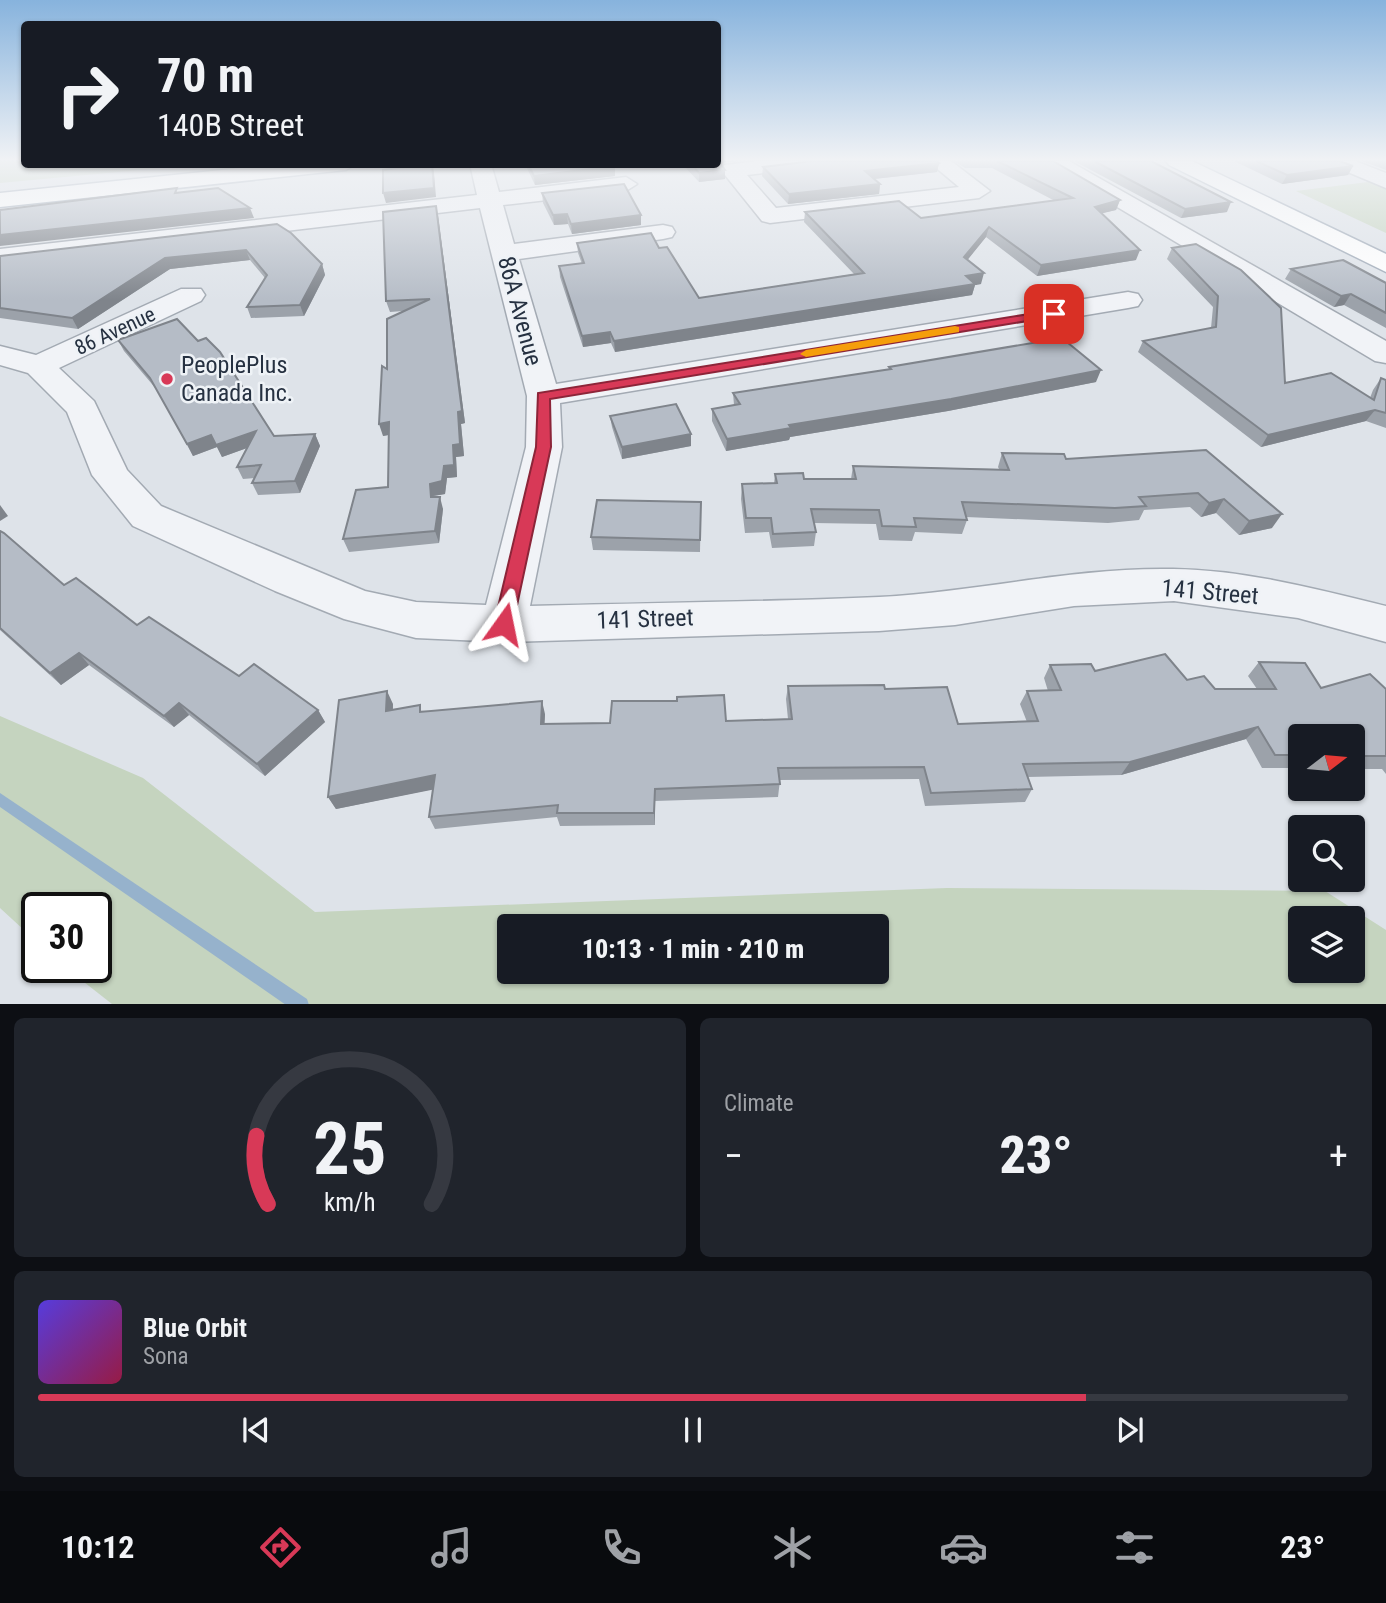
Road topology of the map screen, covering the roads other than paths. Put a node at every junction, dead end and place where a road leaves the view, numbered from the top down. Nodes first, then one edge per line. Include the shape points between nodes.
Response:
1 (415, 208) edge
2 (492, 208) edge
3 (763, 208) edge
4 (838, 208) edge
5 (1135, 208) edge
6 (1272, 208) edge
7 (1305, 208) edge
8 (663, 232) dead end
9 (1386, 246) edge
10 (505, 253) junction
11 (0, 257) edge
12 (1386, 264) edge
13 (191, 295) dead end
14 (1128, 300) dead end
15 (1386, 354) edge
16 (0, 355) edge
17 (39, 366) junction
18 (543, 396) junction
19 (504, 624) junction
20 (1386, 624) edge

1 - 11 street
2 - 10 street, 86A Avenue
3 - 4 street via 770,216
5 - 15 street
6 - 12 main road
7 - 9 main road
8 - 10 street
10 - 18 street, 86A Avenue
13 - 17 street, 86 Avenue
14 - 18 street
16 - 17 street, 141 Street
17 - 19 street, 141 Street via 82,408 111,475 147,516 360,607 416,620
18 - 19 street, 86A Avenue via 544,447
19 - 20 street, 141 Street via 879,614 1074,590 1174,585 1298,601

